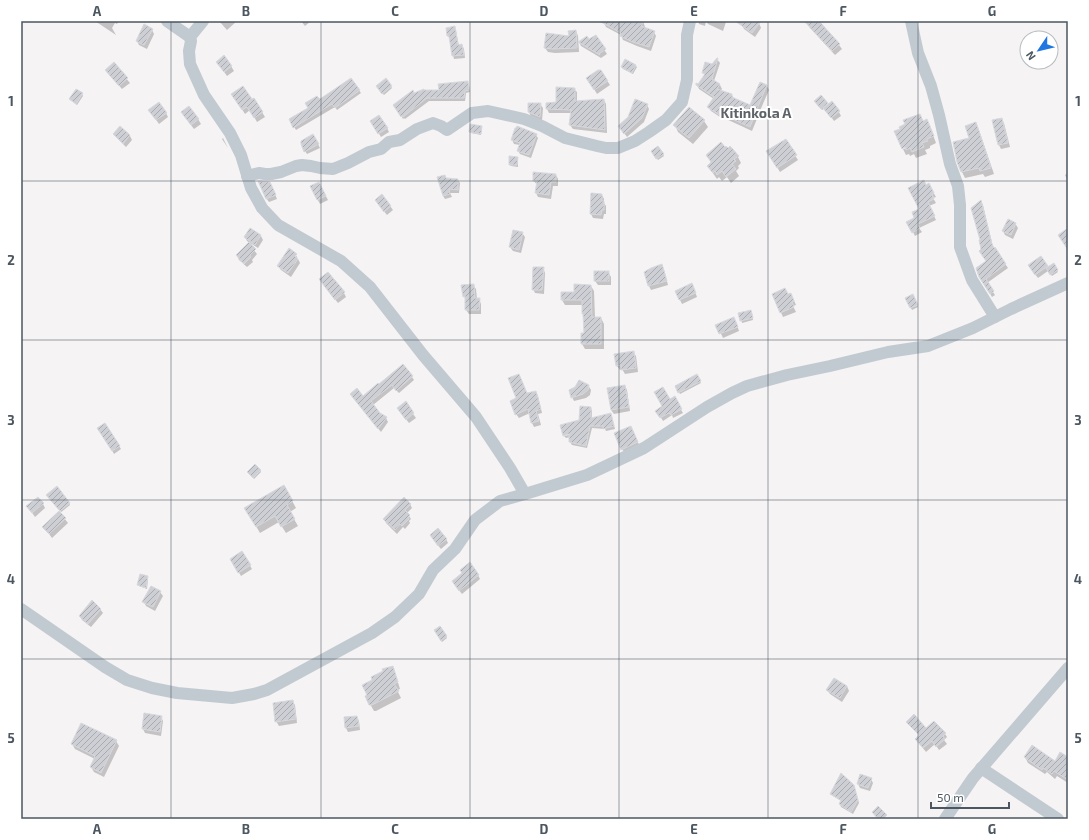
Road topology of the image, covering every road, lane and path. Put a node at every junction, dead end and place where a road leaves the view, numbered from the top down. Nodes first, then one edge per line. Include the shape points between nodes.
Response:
1 (167, 21) edge
2 (203, 21) edge
3 (690, 21) edge
4 (911, 21) edge
5 (190, 37) junction
6 (247, 176) junction
7 (1068, 283) edge
8 (995, 317) junction
9 (525, 494) junction
10 (21, 609) edge
11 (1068, 668) edge
12 (981, 768) junction
13 (945, 819) edge
14 (1058, 819) edge

1 - 5 street
2 - 5 street
3 - 6 street via 687,35 687,80 682,102 666,120 640,138 618,148 580,143 524,119 488,111 472,113 447,130 433,123 400,140 389,142 381,149 333,168 296,166 281,172
4 - 8 street via 918,53 931,86 958,186 960,247 972,280
5 - 6 street via 190,64 204,95 230,133 241,155
6 - 9 street via 262,208 278,225 341,261 370,287 476,417
7 - 8 street
8 - 9 street via 928,346 888,352 747,386 707,407 644,448 587,475
9 - 10 street via 500,501 479,516 455,549 432,570 419,594 395,617 366,636 267,690 254,694 232,698 202,696 152,688 127,680 105,668
11 - 12 street
12 - 13 street
12 - 14 street

